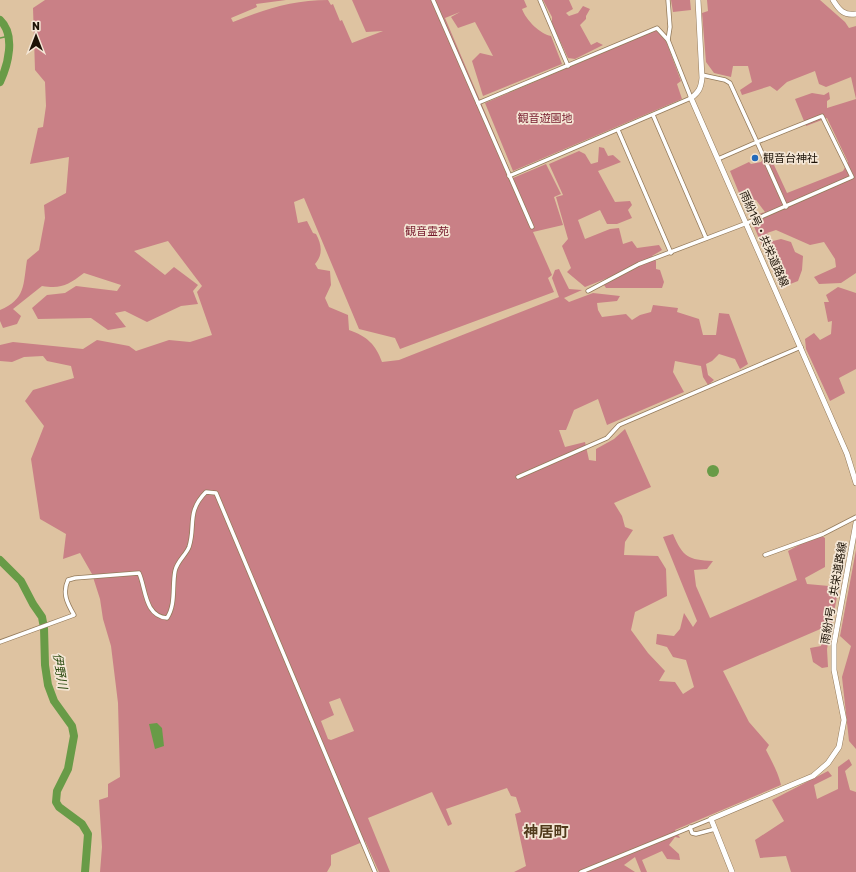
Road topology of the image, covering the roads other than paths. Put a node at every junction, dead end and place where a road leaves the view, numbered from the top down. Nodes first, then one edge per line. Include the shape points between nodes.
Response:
1 (433, 0) edge
2 (540, 0) edge
3 (668, 0) edge
4 (698, 0) edge
5 (833, 0) edge
6 (856, 14) edge
7 (668, 40) junction
8 (568, 66) junction
9 (702, 75) junction
10 (691, 98) junction
11 (478, 103) junction
12 (652, 115) junction
13 (618, 130) junction
14 (757, 142) junction
15 (718, 160) junction
16 (509, 176) junction
17 (786, 207) junction
18 (746, 223) junction
19 (532, 227) dead end
20 (706, 238) junction
21 (671, 253) junction
22 (588, 291) dead end
23 (801, 347) junction
24 (518, 477) dead end
25 (856, 483) edge
26 (856, 518) edge
27 (856, 523) edge
28 (765, 555) dead end
29 (0, 642) edge
30 (711, 819) junction
31 (690, 827) junction
32 (715, 829) junction
33 (375, 872) edge
34 (581, 872) edge
35 (732, 872) edge

1 - 11 street
2 - 8 street
3 - 7 street
4 - 9 street
5 - 6 street via 846,14
7 - 8 street via 657,28
7 - 10 street
8 - 11 street
9 - 10 street via 698,94
9 - 14 street via 730,83
10 - 12 street
10 - 15 street, 雨紛1号・共栄道路線
11 - 16 street
12 - 13 street
12 - 20 street
13 - 16 street
13 - 21 street
14 - 15 street
14 - 17 street
14 - 17 street via 822,116 852,177
15 - 18 street, 雨紛1号・共栄道路線
16 - 19 street
17 - 18 street
18 - 20 street
18 - 23 street, 雨紛1号・共栄道路線
20 - 21 street
21 - 22 street via 625,270
23 - 24 street via 619,425 607,438
23 - 25 street, 雨紛1号・共栄道路線 via 847,454
26 - 28 street via 823,534
27 - 30 street, 雨紛1号・共栄道路線 via 834,644 834,670 844,720 839,747 828,763 813,776
29 - 33 street via 74,615 65,596 65,585 68,580 108,574 139,573 147,602 162,618 167,618 171,613 176,568 189,548 191,520 198,502 206,492 216,493
30 - 31 street
30 - 32 street
31 - 32 street via 692,833 696,834
31 - 34 street
32 - 35 street

